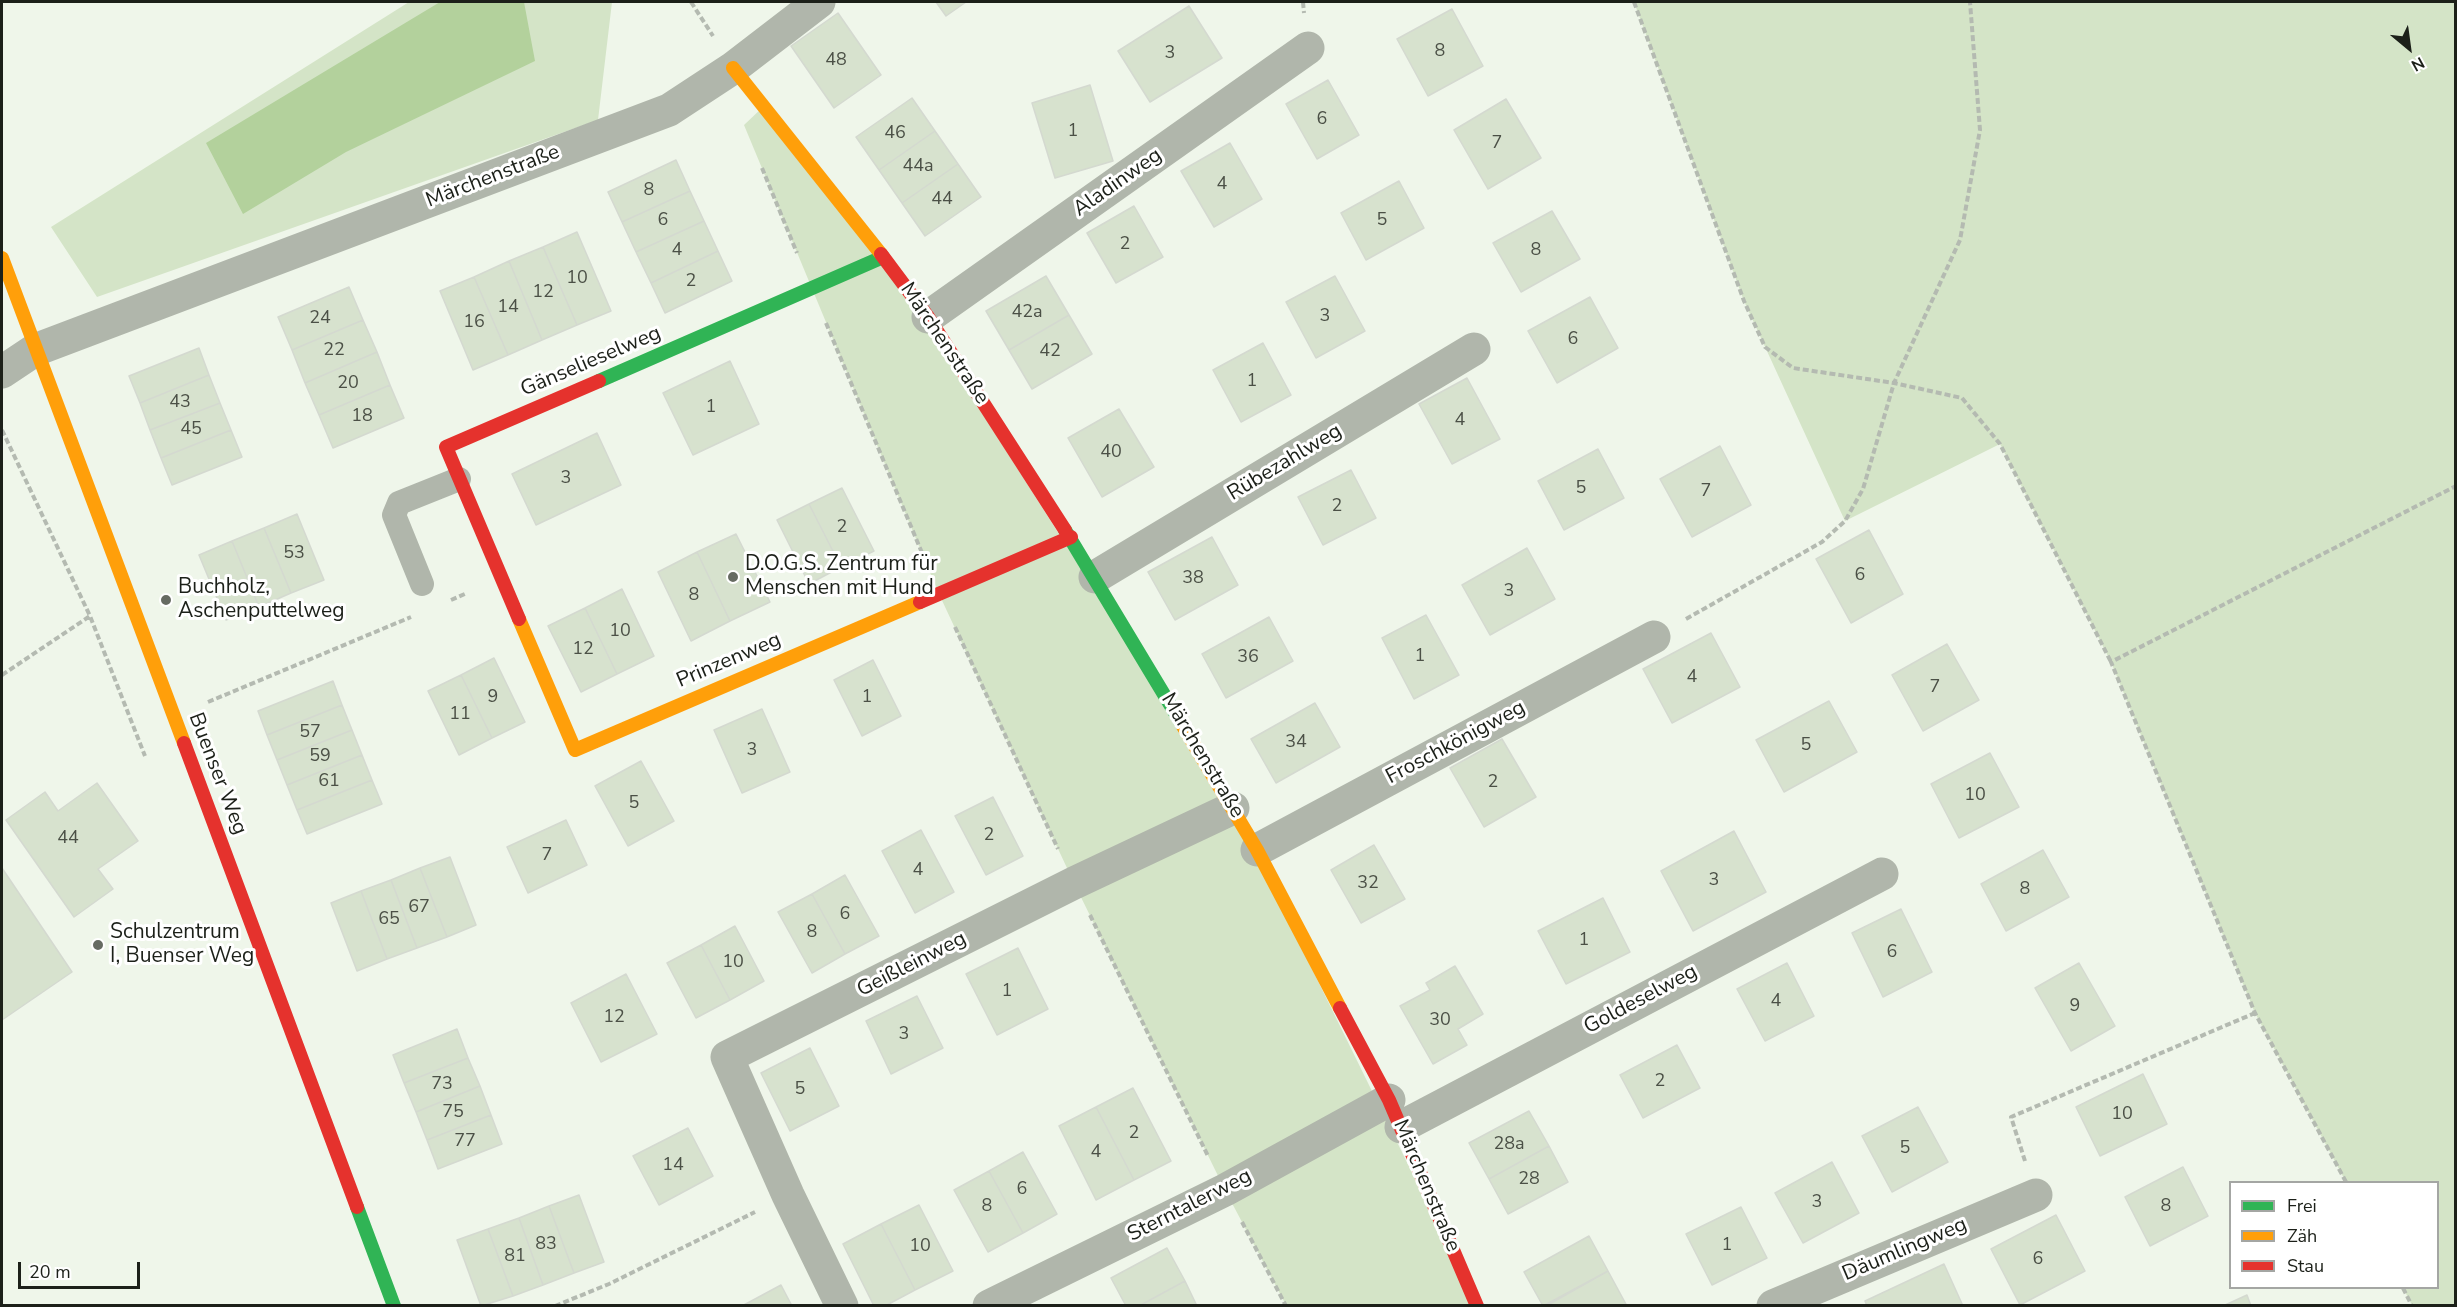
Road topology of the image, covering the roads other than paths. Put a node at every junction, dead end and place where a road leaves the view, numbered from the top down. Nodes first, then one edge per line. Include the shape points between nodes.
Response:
1 (819, 2) edge
2 (1308, 48) dead end
3 (733, 68) junction
4 (2, 258) edge
5 (883, 258) junction
6 (928, 317) junction
7 (1474, 349) dead end
8 (35, 350) junction
9 (2, 372) edge
10 (459, 479) junction
11 (1071, 537) junction
12 (1095, 577) junction
13 (500, 579) joint
14 (422, 584) dead end
15 (1654, 637) road end
16 (1233, 808) junction
17 (1257, 850) junction
18 (1882, 874) dead end
19 (1395, 1113) junction
20 (2036, 1195) road end
21 (394, 1305) edge
22 (842, 1305) edge
23 (989, 1305) edge
24 (1477, 1305) edge
25 (1773, 1305) edge

1 - 3 street
2 - 6 street, Aladinweg
3 - 5 street, Märchenstraße
3 - 8 street, Märchenstraße via 669,110
4 - 8 street, Buenser Weg
5 - 6 street, Märchenstraße
5 - 10 street, Gänselieselweg via 446,447
6 - 11 street, Märchenstraße
7 - 12 street, Rübezahlweg
8 - 9 street, Märchenstraße
8 - 21 street, Buenser Weg
10 - 13 street, Gänselieselweg
10 - 14 lane via 399,503 394,515
11 - 12 street, Märchenstraße
11 - 13 street, Prinzenweg via 575,750
12 - 16 street, Märchenstraße
15 - 17 street, Froschkönigweg
16 - 17 street, Märchenstraße
16 - 22 street, Geißleinweg via 727,1057
17 - 19 street, Märchenstraße
18 - 19 street, Goldeselweg
19 - 23 street, Sterntalerweg via 1225,1190
19 - 24 street, Märchenstraße
20 - 25 street, Däumlingweg

